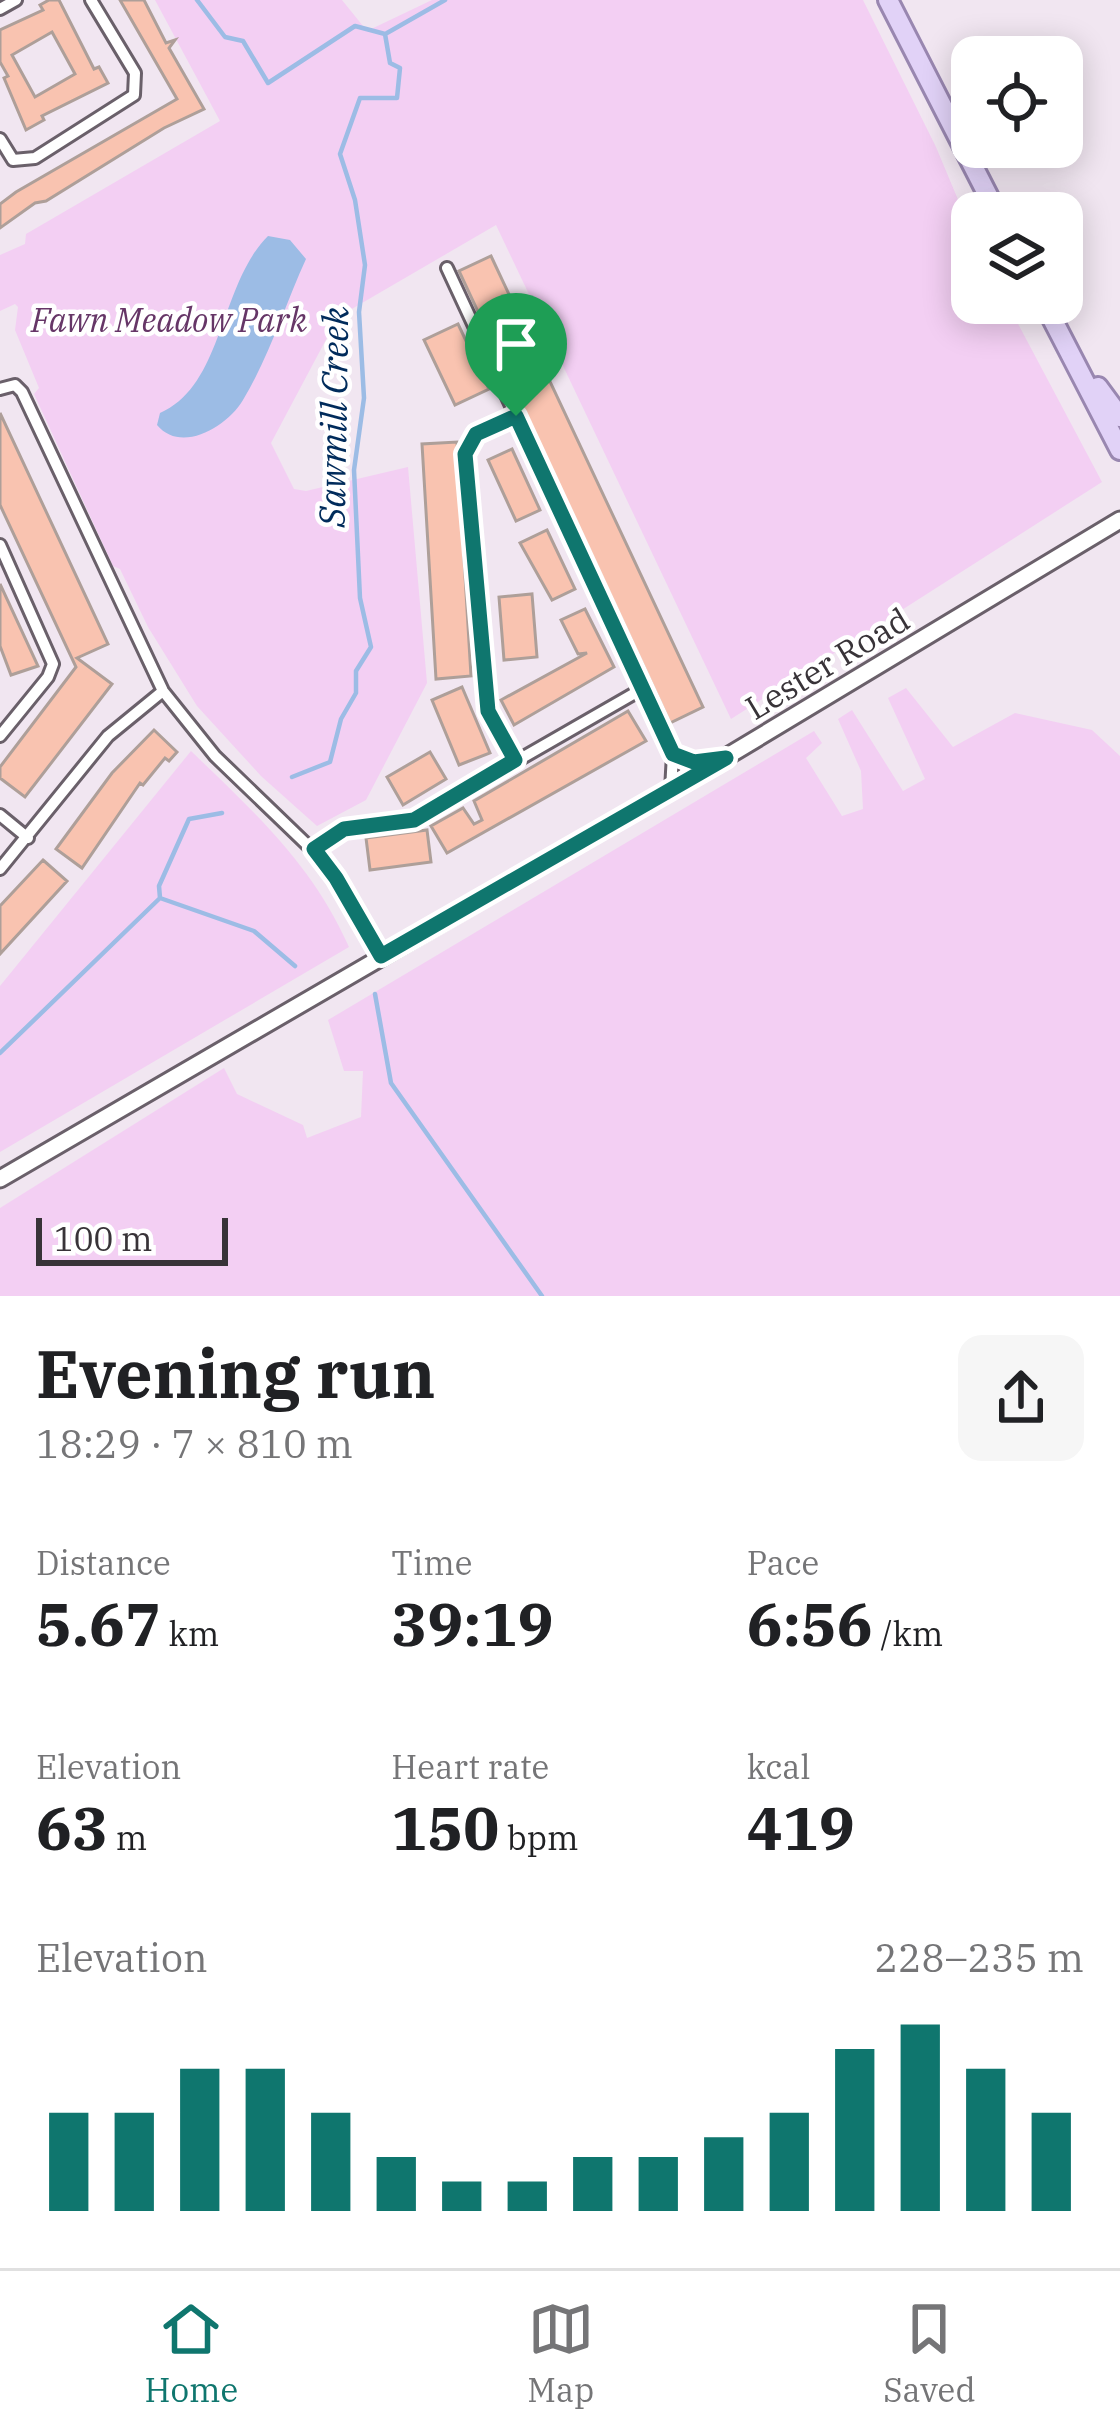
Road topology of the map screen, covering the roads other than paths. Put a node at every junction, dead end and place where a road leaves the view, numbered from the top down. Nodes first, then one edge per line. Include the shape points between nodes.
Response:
1 (16, 0) edge
2 (91, 0) edge
3 (888, 0) edge
4 (0, 9) edge
5 (0, 139) edge
6 (986, 192) edge
7 (447, 268) dead end
8 (1056, 324) edge
9 (1072, 353) junction
10 (0, 389) edge
11 (516, 416) junction
12 (1120, 417) edge
13 (1120, 450) edge
14 (1120, 520) edge
15 (0, 545) edge
16 (642, 689) junction
17 (163, 691) junction
18 (0, 736) edge
19 (673, 754) junction
20 (726, 758) junction
21 (515, 760) junction
22 (670, 790) junction
23 (0, 814) edge
24 (28, 838) junction
25 (314, 849) junction
26 (0, 868) edge
27 (381, 956) junction
28 (0, 1179) edge

1 - 4 street
2 - 5 street via 135,73 134,95 34,158 13,160
3 - 6 main road
7 - 11 street
8 - 9 main road
9 - 12 main road
9 - 13 main road
10 - 17 street via 22,392
11 - 16 street
11 - 21 street via 476,434 465,454 488,711
14 - 20 main road, Lester Road
15 - 18 street via 53,664
16 - 19 street
16 - 21 street
17 - 24 street via 108,736
17 - 25 street via 224,766
19 - 20 street via 694,762
19 - 22 street
20 - 22 main road, Lester Road
21 - 25 street via 414,820 344,829
22 - 27 main road, Lester Road
23 - 24 street
24 - 26 street
25 - 27 street
27 - 28 main road, Lester Road

